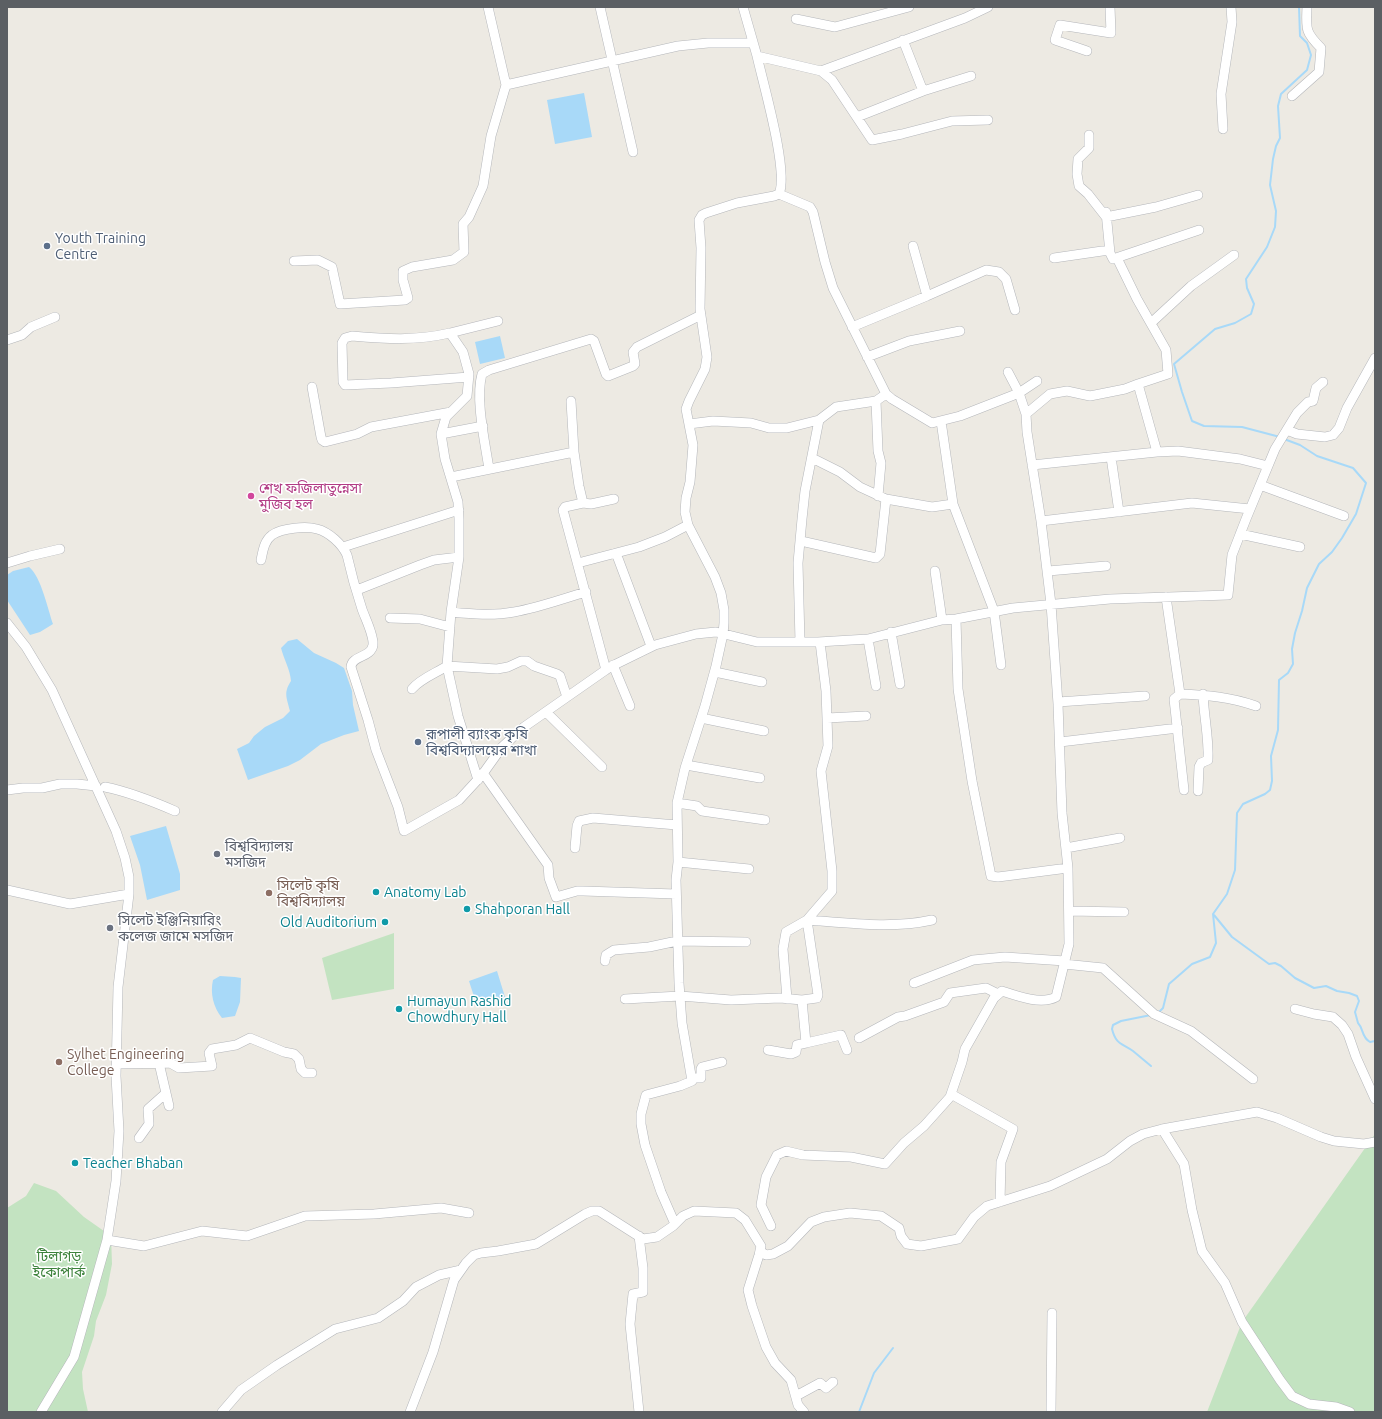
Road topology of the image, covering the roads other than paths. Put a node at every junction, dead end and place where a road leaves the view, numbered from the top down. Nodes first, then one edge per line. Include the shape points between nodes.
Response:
1 (488, 7) edge
2 (600, 7) edge
3 (743, 7) edge
4 (909, 7) edge
5 (988, 7) edge
6 (1110, 7) edge
7 (1231, 7) edge
8 (1307, 7) edge
9 (796, 19) dead end
10 (903, 40) junction
11 (753, 43) junction
12 (1087, 51) dead end
13 (757, 56) junction
14 (612, 61) junction
15 (821, 71) junction
16 (971, 76) dead end
17 (506, 85) junction
18 (923, 91) junction
19 (1292, 96) dead end
20 (857, 117) junction
21 (988, 120) dead end
22 (1223, 129) dead end
23 (1089, 135) dead end
24 (633, 152) dead end
25 (779, 194) junction
26 (1198, 195) dead end
27 (1106, 213) junction
28 (1199, 230) dead end
29 (913, 246) dead end
30 (1109, 250) junction
31 (1234, 255) dead end
32 (1054, 258) dead end
33 (1117, 258) junction
34 (294, 261) dead end
35 (927, 296) junction
36 (1015, 310) dead end
37 (701, 315) junction
38 (55, 317) dead end
39 (498, 321) dead end
40 (1151, 323) junction
41 (852, 327) junction
42 (960, 331) dead end
43 (450, 333) junction
44 (7, 340) edge
45 (867, 357) junction
46 (1375, 358) edge
47 (1008, 372) dead end
48 (469, 377) junction
49 (1037, 381) dead end
50 (1323, 382) dead end
51 (1138, 384) junction
52 (312, 387) dead end
53 (1019, 393) junction
54 (886, 394) junction
55 (571, 401) dead end
56 (876, 401) junction
57 (451, 412) junction
58 (1026, 414) junction
59 (819, 420) junction
60 (941, 421) junction
61 (689, 424) junction
62 (483, 426) junction
63 (1287, 430) junction
64 (441, 434) junction
65 (574, 452) junction
66 (1157, 452) junction
67 (1111, 456) junction
68 (812, 458) junction
69 (1032, 466) junction
70 (1268, 466) junction
71 (489, 469) junction
72 (451, 477) junction
73 (1260, 485) junction
74 (882, 498) junction
75 (614, 499) dead end
76 (583, 503) junction
77 (953, 504) junction
78 (1250, 509) junction
79 (459, 510) junction
80 (1119, 512) junction
81 (1344, 516) dead end
82 (1041, 521) junction
83 (688, 525) junction
84 (1240, 534) junction
85 (800, 541) junction
86 (344, 547) junction
87 (1300, 547) dead end
88 (60, 550) dead end
89 (616, 553) junction
90 (459, 557) junction
91 (261, 560) dead end
92 (7, 563) edge
93 (578, 563) junction
94 (1106, 566) dead end
95 (935, 571) dead end
96 (1048, 571) junction
97 (357, 590) junction
98 (586, 592) junction
99 (1166, 597) junction
100 (1051, 604) junction
101 (994, 611) junction
102 (451, 612) junction
103 (390, 618) dead end
104 (956, 619) junction
105 (942, 620) junction
106 (7, 623) edge
107 (450, 627) junction
108 (891, 632) junction
109 (724, 634) junction
110 (868, 639) junction
111 (800, 642) junction
112 (820, 642) junction
113 (651, 646) junction
114 (1001, 665) dead end
115 (447, 666) junction
116 (610, 667) junction
117 (714, 672) junction
118 (762, 682) dead end
119 (900, 684) dead end
120 (876, 686) dead end
121 (412, 689) dead end
122 (1180, 694) junction
123 (1203, 694) junction
124 (1145, 696) dead end
125 (567, 697) junction
126 (1058, 702) junction
127 (630, 706) dead end
128 (1256, 706) dead end
129 (546, 712) junction
130 (866, 716) dead end
131 (701, 718) junction
132 (827, 718) junction
133 (1178, 728) junction
134 (764, 731) dead end
135 (1060, 742) junction
136 (686, 765) junction
137 (602, 767) dead end
138 (481, 776) junction
139 (760, 778) dead end
140 (101, 787) junction
141 (7, 790) edge
142 (1184, 790) dead end
143 (1198, 791) dead end
144 (677, 803) junction
145 (175, 811) dead end
146 (766, 820) dead end
147 (677, 825) junction
148 (1120, 838) dead end
149 (575, 848) dead end
150 (1066, 848) junction
151 (678, 862) junction
152 (1068, 868) junction
153 (748, 869) dead end
154 (7, 890) edge
155 (129, 894) junction
156 (676, 894) junction
157 (1069, 911) junction
158 (1124, 912) dead end
159 (807, 920) junction
160 (932, 920) dead end
161 (677, 941) junction
162 (746, 942) dead end
163 (605, 961) dead end
164 (1064, 962) junction
165 (914, 984) dead end
166 (998, 994) junction
167 (680, 996) junction
168 (625, 999) dead end
169 (787, 999) junction
170 (802, 1000) junction
171 (1295, 1009) dead end
172 (859, 1038) dead end
173 (806, 1043) junction
174 (768, 1050) dead end
175 (847, 1050) dead end
176 (722, 1062) dead end
177 (159, 1063) junction
178 (117, 1064) junction
179 (312, 1073) dead end
180 (692, 1078) junction
181 (1254, 1078) dead end
182 (166, 1094) junction
183 (951, 1094) junction
184 (1375, 1099) edge
185 (169, 1106) dead end
186 (1162, 1129) junction
187 (139, 1138) dead end
188 (1375, 1142) edge
189 (1000, 1202) junction
190 (469, 1213) dead end
191 (675, 1224) junction
192 (771, 1226) dead end
193 (639, 1236) junction
194 (107, 1240) junction
195 (760, 1251) junction
196 (461, 1270) junction
197 (1052, 1313) dead end
198 (833, 1382) dead end
199 (796, 1396) junction
200 (42, 1412) edge
201 (222, 1412) edge
202 (410, 1412) edge
203 (639, 1412) edge
204 (804, 1412) edge
205 (1052, 1412) edge
206 (1350, 1412) edge

1 - 17 street
2 - 14 street
3 - 11 street
4 - 9 street via 835,27
5 - 10 street
6 - 12 street via 1111,33 1060,25 1055,40
7 - 22 street via 1232,22 1221,94
8 - 19 street via 1306,25 1310,37 1321,48 1319,72
10 - 15 street
10 - 18 street
11 - 13 street
11 - 14 street via 678,46
13 - 15 street
13 - 25 street via 779,150
14 - 17 street
14 - 24 street
15 - 20 street via 832,80
16 - 18 street
17 - 34 street via 491,136 483,186 469,217 463,224 464,252 454,260 403,270 408,298 405,300 340,304 332,267 318,260
18 - 20 street
20 - 21 street via 872,140 952,122
23 - 27 street via 1089,148 1078,159 1079,186
25 - 37 street via 737,202 702,214 699,220
25 - 41 street via 810,206 833,288
26 - 27 street via 1156,207
27 - 30 street
28 - 33 street
29 - 35 street
30 - 32 street
30 - 33 street via 1113,259
31 - 40 street via 1191,286
33 - 40 street
35 - 36 street via 981,271 994,271 999,272 1006,280
35 - 41 street
37 - 61 street via 707,357 705,369 686,409
37 - 62 street via 637,347 633,352 635,364 612,375 606,374 591,339 489,370 482,374 480,382
38 - 44 street
39 - 43 street
40 - 51 street via 1166,350 1168,374
41 - 45 street
42 - 45 street via 908,341
43 - 48 street via 463,352
43 - 48 street via 402,340 352,336 345,338 342,343 343,382 391,383
45 - 54 street
46 - 63 street via 1333,435 1325,437 1297,434
47 - 53 street
48 - 57 street via 467,396
49 - 53 street
50 - 63 street via 1316,388 1313,400 1297,413
51 - 58 street via 1090,396 1067,391 1050,394
51 - 66 street
52 - 57 street via 321,437 325,442 357,434 371,427
53 - 58 street
53 - 60 street
54 - 56 street
54 - 60 street via 932,423
55 - 65 street
56 - 59 street via 836,407
56 - 74 street
57 - 64 street via 446,417
58 - 69 street
59 - 61 street via 787,428 713,421
59 - 68 street
60 - 77 street
61 - 83 street via 693,445 685,512
62 - 64 street
62 - 71 street
63 - 70 street
64 - 72 street
65 - 71 street
65 - 76 street
66 - 67 street
66 - 70 street via 1204,453
67 - 69 street
67 - 80 street
68 - 74 street
68 - 85 street via 805,491
69 - 82 street
70 - 73 street
71 - 72 street
72 - 79 street
73 - 78 street
73 - 81 street
74 - 77 street via 932,507
74 - 85 street via 880,554 876,558
75 - 76 street via 591,504
76 - 93 street via 563,508
77 - 101 street
78 - 80 street via 1192,503
78 - 84 street
79 - 86 street
79 - 90 street
80 - 82 street
82 - 96 street
83 - 89 street via 650,544
83 - 109 street via 721,593
84 - 87 street
84 - 99 street via 1232,555 1228,595
85 - 111 street
86 - 91 street via 318,529 296,528 271,536 264,545
86 - 97 street
88 - 92 street
89 - 93 street
89 - 113 street
90 - 97 street via 434,560
90 - 102 street
93 - 98 street
94 - 96 street
95 - 105 street
96 - 100 street
97 - 138 street via 373,645 369,653 351,663 351,667 404,831 459,800
98 - 102 street via 513,613 476,615
98 - 116 street
99 - 100 street
99 - 122 street
100 - 101 street
100 - 126 street
101 - 104 street
101 - 114 street
102 - 107 street
103 - 107 street via 420,619
104 - 105 street
104 - 152 street via 958,689 972,782 991,876
105 - 108 street
106 - 140 street via 26,647 52,690
107 - 115 street
108 - 110 street
108 - 119 street
109 - 111 street via 757,642
109 - 113 street via 696,634
109 - 117 street
110 - 112 street
110 - 120 street
111 - 112 street
112 - 132 street
113 - 116 street
115 - 121 street via 417,683
115 - 125 street via 497,669 527,661 560,676
115 - 138 street via 458,716
116 - 125 street
116 - 127 street
117 - 118 street
117 - 131 street
122 - 123 street
122 - 133 street via 1174,699
123 - 128 street via 1237,699
123 - 143 street via 1208,760 1199,767
124 - 126 street
125 - 129 street
126 - 135 street
129 - 137 street
129 - 138 street via 502,747
130 - 132 street
131 - 134 street
131 - 136 street
132 - 159 street via 828,746 822,770 832,891
133 - 135 street
133 - 142 street
135 - 150 street via 1062,813
136 - 139 street
136 - 144 street
138 - 156 street via 548,865 556,897 576,891
140 - 141 street via 60,784
140 - 145 street via 120,790
140 - 155 street via 126,858
144 - 146 street via 697,806 702,811
144 - 147 street
147 - 149 street via 593,818 580,821 577,826
147 - 151 street
148 - 150 street
150 - 152 street
151 - 153 street
151 - 156 street
152 - 157 street
154 - 155 street via 70,904
155 - 178 street via 118,986
156 - 161 street
157 - 158 street
157 - 164 street via 1069,944
159 - 160 street via 878,924
159 - 169 street via 786,932 783,949
159 - 170 street via 818,995 817,998
161 - 162 street
161 - 163 street via 614,950 606,954
161 - 167 street
164 - 165 street via 1006,957 973,960
164 - 166 street via 1056,997 1051,1000 1026,999 1002,991
164 - 181 street via 1103,968 1154,1014 1191,1032
166 - 172 street via 986,988 950,993 944,1002 898,1017
166 - 183 street via 965,1049
167 - 168 street
167 - 169 street via 731,1000
167 - 180 street
169 - 170 street
170 - 173 street
171 - 184 street via 1334,1017 1342,1025
173 - 174 street via 798,1045 796,1052 791,1054
173 - 175 street via 841,1036
176 - 180 street via 702,1067 701,1078
177 - 178 street
177 - 179 street via 170,1063 179,1068 212,1066 209,1053 212,1049 236,1045 250,1038 294,1054 299,1059 301,1069 305,1073
177 - 182 street
178 - 194 street via 117,1174
180 - 191 street via 692,1081 680,1086 646,1095 641,1114 645,1145
182 - 185 street
182 - 187 street via 148,1109 149,1124
183 - 189 street via 1013,1129 1001,1162
183 - 192 street via 924,1126 885,1164 851,1157 803,1155 786,1151 777,1155 766,1177 761,1205
186 - 188 street via 1258,1112 1321,1138 1364,1144
186 - 189 street via 1130,1141 1107,1158 1050,1186
186 - 206 street via 1184,1164 1202,1251 1225,1283 1242,1322 1280,1380 1292,1396 1309,1404 1336,1407
189 - 195 street via 987,1206 974,1217 958,1239 936,1244 907,1244 899,1228 881,1216 850,1213 811,1222 788,1246 773,1254 766,1255
190 - 194 street via 441,1208 374,1214 305,1216 247,1236 202,1231 144,1246
191 - 193 street via 657,1237 643,1239
191 - 195 street via 694,1210 736,1213 745,1220 761,1246
193 - 196 street via 599,1211 592,1211 536,1244 474,1255
193 - 203 street via 643,1292 633,1294 630,1324
194 - 200 street via 74,1358
195 - 199 street via 748,1290 766,1347 775,1363 791,1380
196 - 201 street via 439,1275 416,1287 403,1301 378,1318 335,1329 241,1390
196 - 202 street via 454,1280 433,1352
197 - 205 street
198 - 199 street via 826,1388 820,1383
199 - 204 street via 798,1405

